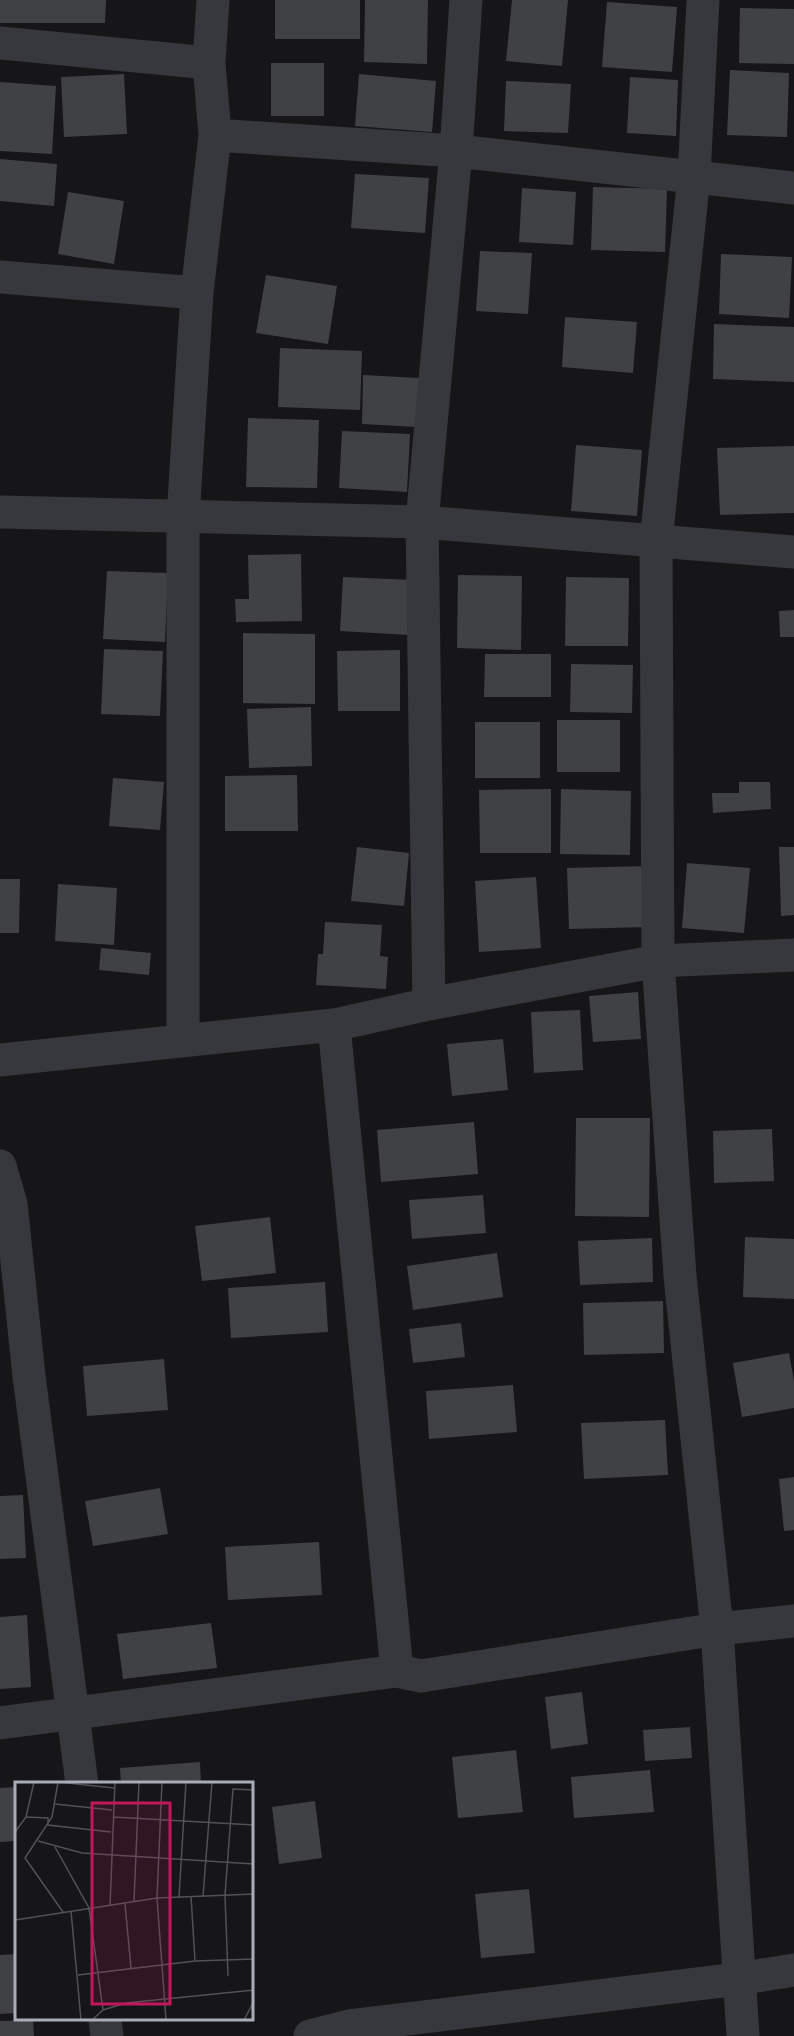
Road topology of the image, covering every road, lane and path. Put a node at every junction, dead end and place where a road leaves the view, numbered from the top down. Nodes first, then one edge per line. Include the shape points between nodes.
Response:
1 (213, 0) edge
2 (466, 0) edge
3 (703, 0) edge
4 (0, 43) edge
5 (209, 63) junction
6 (215, 135) junction
7 (456, 151) junction
8 (694, 176) junction
9 (794, 188) edge
10 (0, 277) edge
11 (197, 293) junction
12 (0, 512) edge
13 (183, 518) junction
14 (422, 522) junction
15 (656, 541) junction
16 (794, 552) edge
17 (794, 955) edge
18 (658, 961) junction
19 (429, 1004) junction
20 (334, 1025) junction
21 (183, 1041) junction
22 (0, 1060) edge
23 (0, 1166) edge
24 (794, 1621) edge
25 (717, 1629) junction
26 (397, 1671) junction
27 (75, 1714) junction
28 (0, 1723) edge
29 (82, 1782) edge
30 (794, 1970) edge
31 (738, 1979) junction
32 (105, 2021) edge
33 (107, 2036) edge
34 (310, 2036) edge
35 (743, 2036) edge

1 - 5 street
2 - 7 street
3 - 8 street
4 - 5 street
5 - 6 street
6 - 7 street
6 - 11 street
7 - 8 street
7 - 14 street
8 - 9 street
8 - 15 street
10 - 11 street
11 - 13 street
12 - 13 street
13 - 14 street
13 - 21 street
14 - 15 street
14 - 19 street
15 - 16 street
15 - 18 street
17 - 18 street
18 - 19 street
18 - 25 street via 680,1276
19 - 20 street
20 - 21 street
20 - 26 street
21 - 22 street
23 - 27 street via 11,1204 29,1376
24 - 25 street
25 - 26 street via 421,1676
25 - 31 street
26 - 27 street
27 - 28 street
27 - 29 street
30 - 31 street
31 - 34 street via 349,2026
31 - 35 street
32 - 33 street

